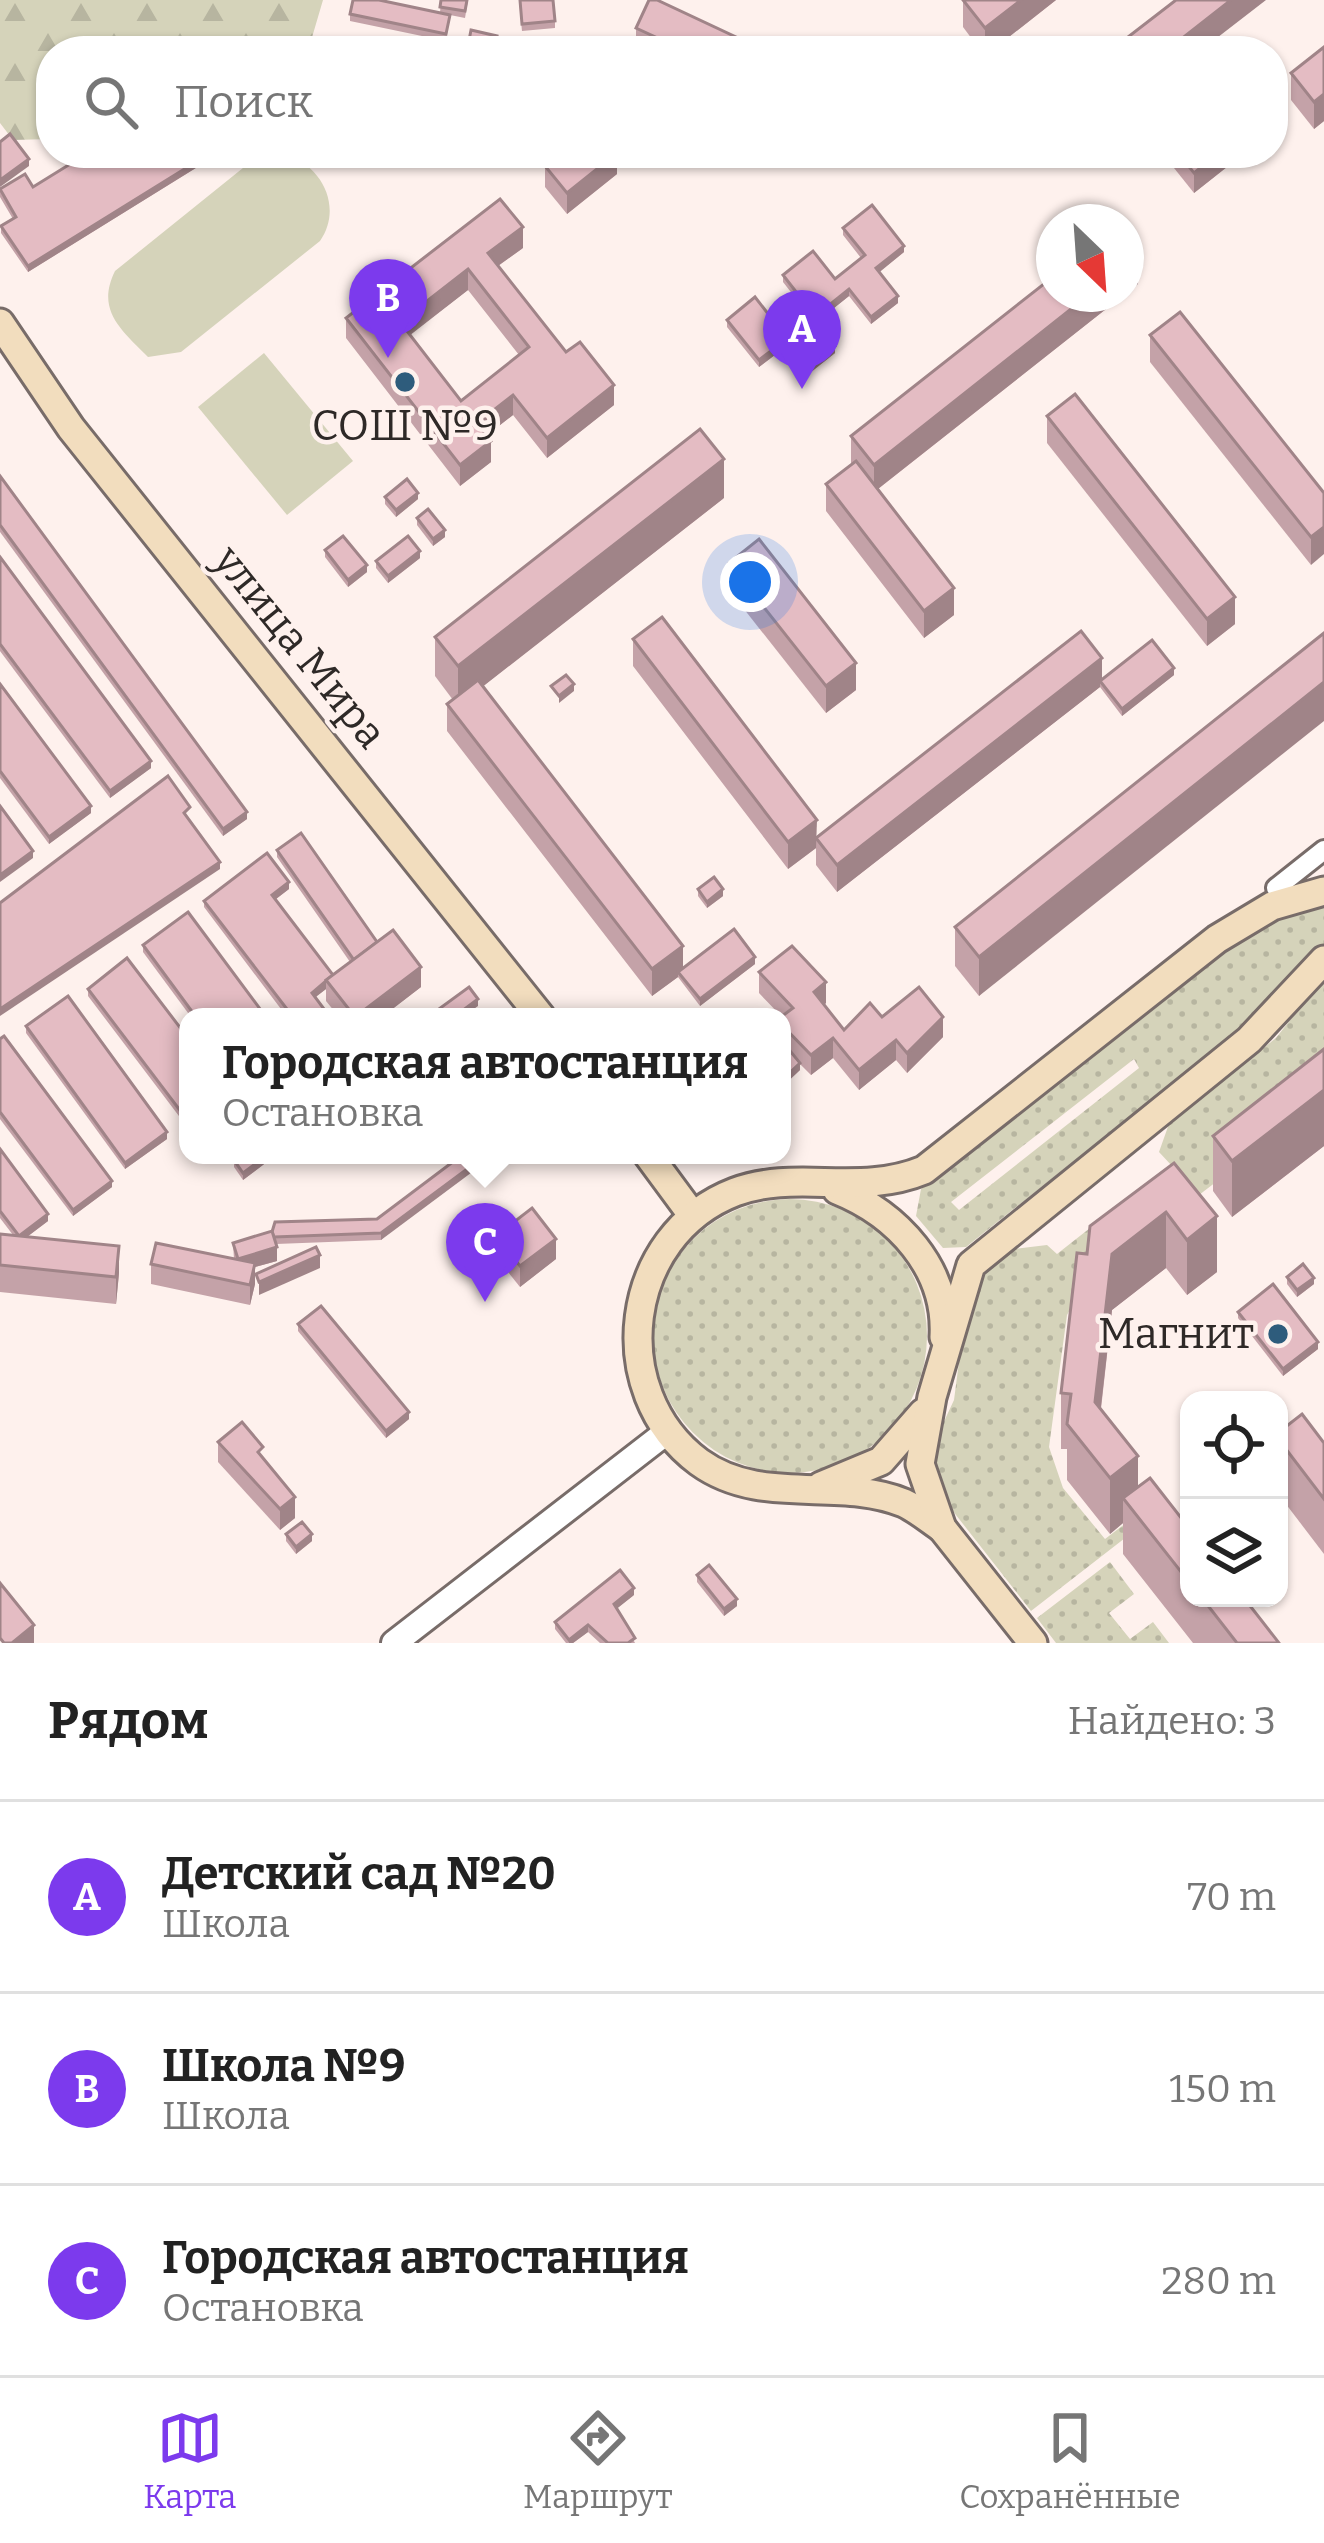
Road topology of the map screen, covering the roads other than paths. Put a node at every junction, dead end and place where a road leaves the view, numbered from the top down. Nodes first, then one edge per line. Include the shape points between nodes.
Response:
1 (0, 323) edge
2 (1324, 850) edge
3 (1276, 888) dead end
4 (1324, 890) edge
5 (1324, 960) edge
6 (534, 1008) edge
7 (655, 1164) edge
8 (829, 1187) junction
9 (693, 1216) junction
10 (942, 1365) junction
11 (932, 1397) junction
12 (668, 1431) junction
13 (805, 1490) junction
14 (943, 1528) junction
15 (394, 1643) edge
16 (1033, 1643) edge

1 - 6 main road, улица Мира via 71,428
2 - 3 street
4 - 8 main road via 1273,906 1217,939 924,1170 892,1184
5 - 10 main road via 1249,1040 971,1265
7 - 9 main road
8 - 9 main road via 782,1182 735,1192
8 - 10 main road via 865,1201 921,1254 937,1289
9 - 12 main road via 667,1243 637,1312 646,1393
10 - 11 main road
11 - 13 main road via 881,1461
11 - 14 main road via 920,1464
12 - 13 main road via 700,1462 740,1483
12 - 15 street
13 - 14 main road via 903,1503
14 - 16 main road

